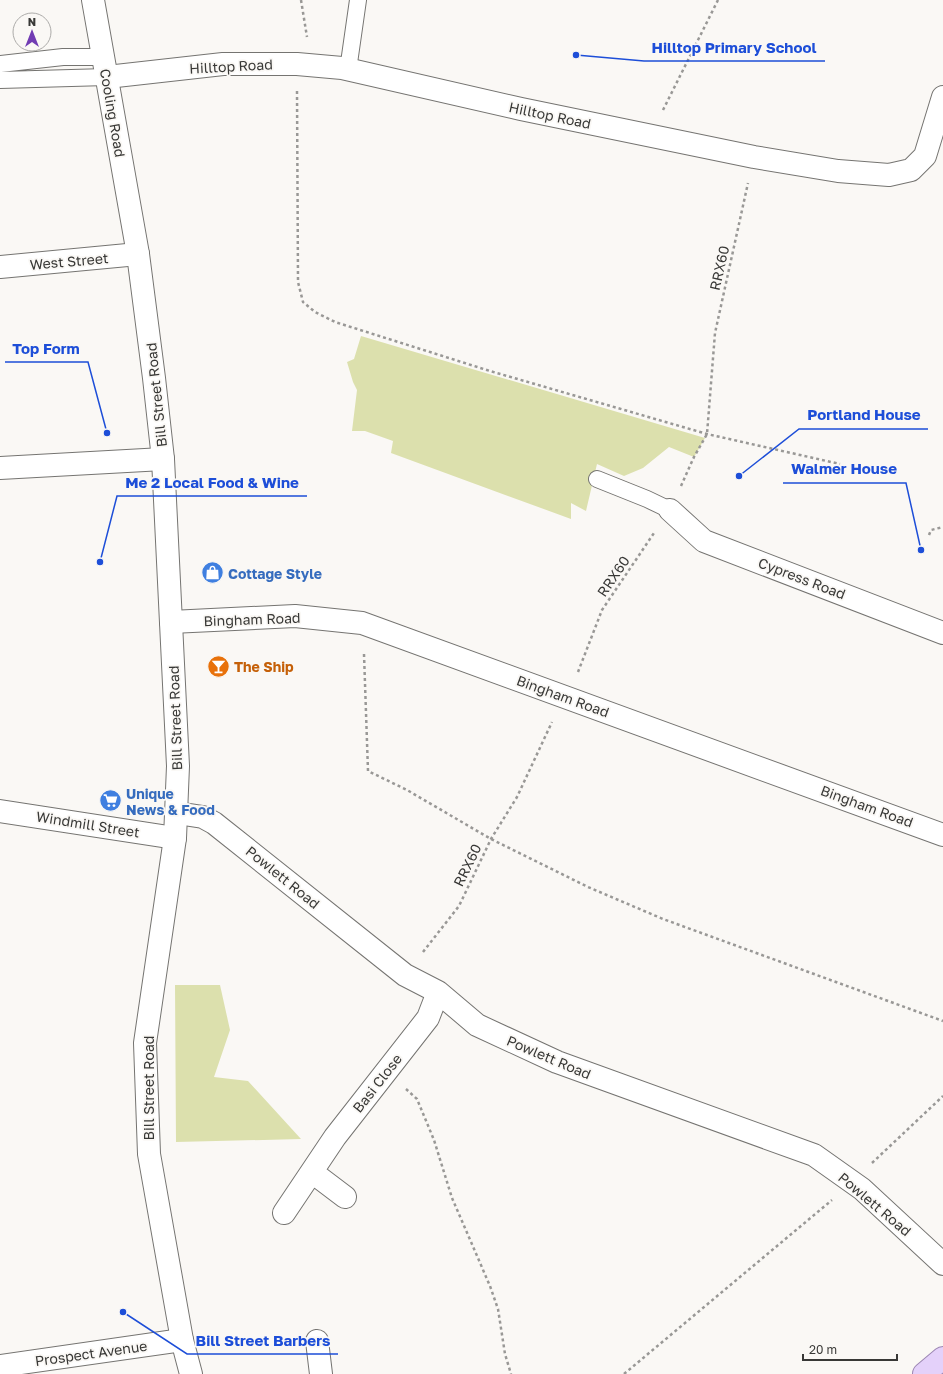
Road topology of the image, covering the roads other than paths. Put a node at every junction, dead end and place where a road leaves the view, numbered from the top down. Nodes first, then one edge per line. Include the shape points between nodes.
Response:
1 (93, 0) edge
2 (358, 0) edge
3 (0, 64) edge
4 (105, 67) junction
5 (348, 70) junction
6 (0, 80) edge
7 (943, 97) edge
8 (133, 226) joint
9 (138, 254) junction
10 (0, 267) edge
11 (163, 459) junction
12 (0, 468) edge
13 (597, 479) dead end
14 (670, 510) joint
15 (171, 622) junction
16 (943, 633) edge
17 (0, 810) edge
18 (177, 813) junction
19 (943, 835) edge
20 (175, 838) junction
21 (438, 992) junction
22 (312, 1172) junction
23 (345, 1197) dead end
24 (284, 1212) dead end
25 (943, 1264) edge
26 (182, 1340) junction
27 (317, 1341) dead end
28 (943, 1358) edge
29 (0, 1366) edge
30 (192, 1374) edge
31 (322, 1374) edge
32 (924, 1374) edge

1 - 4 street, Cooling Road
2 - 5 lane
3 - 4 lane via 63,57
4 - 5 street, Hilltop Road via 223,64 304,65
4 - 6 lane
4 - 8 street, Cooling Road
5 - 7 street, Hilltop Road via 754,157 838,171 889,175 911,170 925,156
8 - 9 street, Bill Street Road
9 - 10 street, West Street
9 - 11 street, Bill Street Road
11 - 12 street
11 - 15 street, Bill Street Road
13 - 14 lane
14 - 16 street, Cypress Road via 704,540
15 - 18 street, Bill Street Road via 178,766
15 - 19 street, Bingham Road via 295,616 362,623
17 - 20 street, Windmill Street
18 - 20 street, Bill Street Road
18 - 21 street, Powlett Road via 203,817 214,823 405,975
20 - 26 street, Bill Street Road via 145,1044 149,1154
21 - 22 street, Basi Close via 428,1018 335,1137
21 - 25 street, Powlett Road via 477,1025 557,1062 814,1156 862,1189
22 - 23 street
22 - 24 street, Basi Close
26 - 29 street, Prospect Avenue
26 - 30 street, Bill Street Road
27 - 31 street
28 - 32 main road

